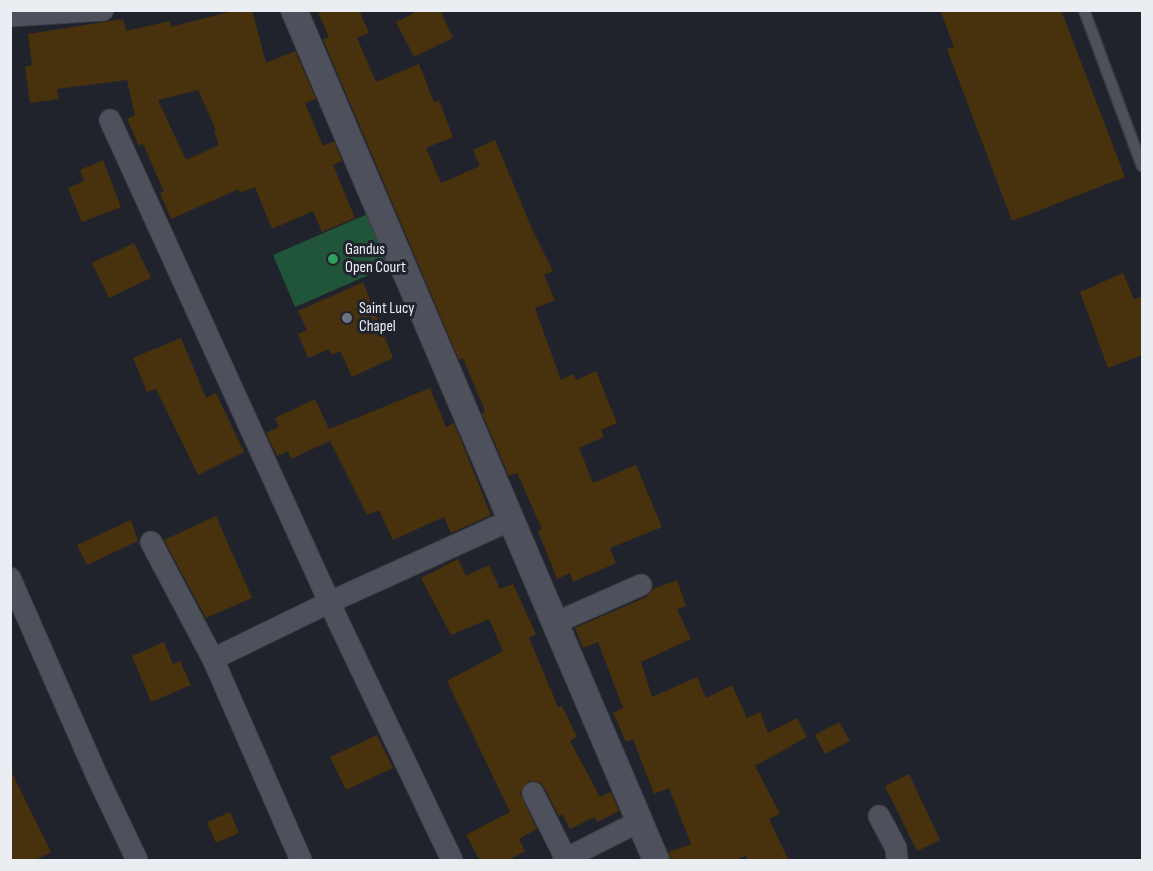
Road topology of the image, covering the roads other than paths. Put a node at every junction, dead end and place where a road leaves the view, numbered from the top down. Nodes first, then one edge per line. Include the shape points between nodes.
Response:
1 (103, 10) edge
2 (294, 10) edge
3 (1084, 10) edge
4 (10, 16) edge
5 (110, 120) dead end
6 (1143, 166) edge
7 (511, 520) junction
8 (151, 542) dead end
9 (10, 578) edge
10 (641, 585) dead end
11 (330, 602) junction
12 (555, 623) junction
13 (213, 659) junction
14 (532, 794) dead end
15 (879, 816) dead end
16 (640, 821) junction
17 (565, 860) edge
18 (137, 861) edge
19 (301, 861) edge
20 (452, 861) edge
21 (656, 861) edge
22 (897, 861) edge

1 - 4 street
2 - 7 street
3 - 6 lane
5 - 11 street
7 - 11 street
7 - 12 street
8 - 13 street
9 - 18 street
10 - 12 street
11 - 13 street
11 - 20 street
12 - 16 street
13 - 19 street
14 - 17 street
15 - 22 street via 896,848
16 - 17 street
16 - 21 street

